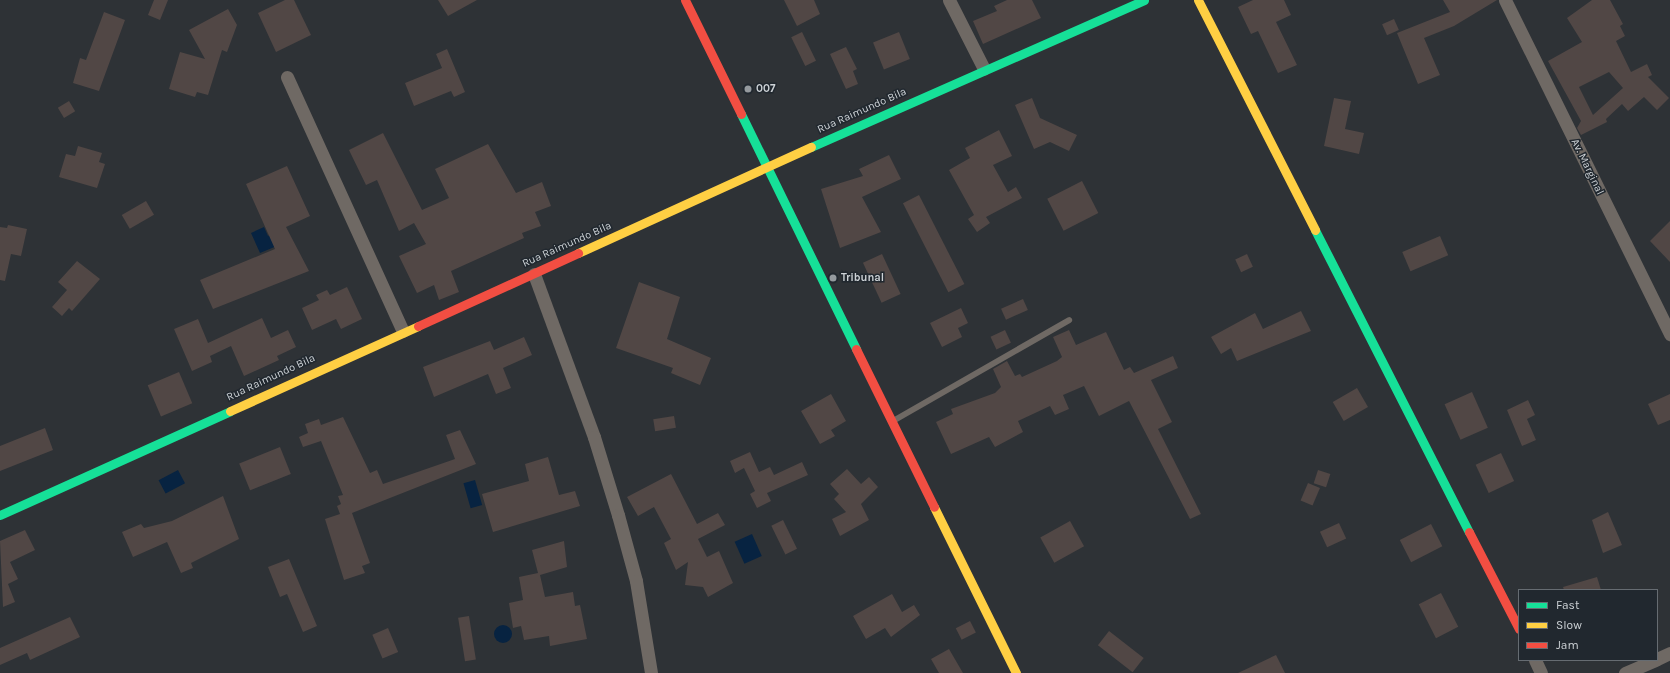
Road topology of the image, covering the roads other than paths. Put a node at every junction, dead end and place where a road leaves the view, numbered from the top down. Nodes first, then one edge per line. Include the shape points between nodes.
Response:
1 (685, 0) edge
2 (949, 0) edge
3 (1144, 0) edge
4 (1198, 0) edge
5 (1505, 0) edge
6 (984, 69) junction
7 (287, 77) dead end
8 (767, 167) junction
9 (534, 274) junction
10 (1069, 320) dead end
11 (403, 331) junction
12 (1670, 334) edge
13 (891, 422) junction
14 (0, 515) edge
15 (1518, 627) edge
16 (1670, 653) edge
17 (1658, 658) edge
18 (1535, 661) edge
19 (1652, 661) edge
20 (651, 673) edge
21 (1016, 673) edge
22 (1541, 673) edge
23 (1625, 673) edge

1 - 8 street
2 - 6 street
3 - 6 street, Rua Raimundo Bila
4 - 15 street
5 - 12 street, Av. Marginal
6 - 8 street, Rua Raimundo Bila
7 - 11 street
8 - 9 street, Rua Raimundo Bila
8 - 13 street
9 - 11 street, Rua Raimundo Bila
9 - 20 street via 594,437 618,515 636,581
10 - 13 lane
11 - 14 street, Rua Raimundo Bila
13 - 21 street
16 - 17 street
18 - 22 street
19 - 23 street

